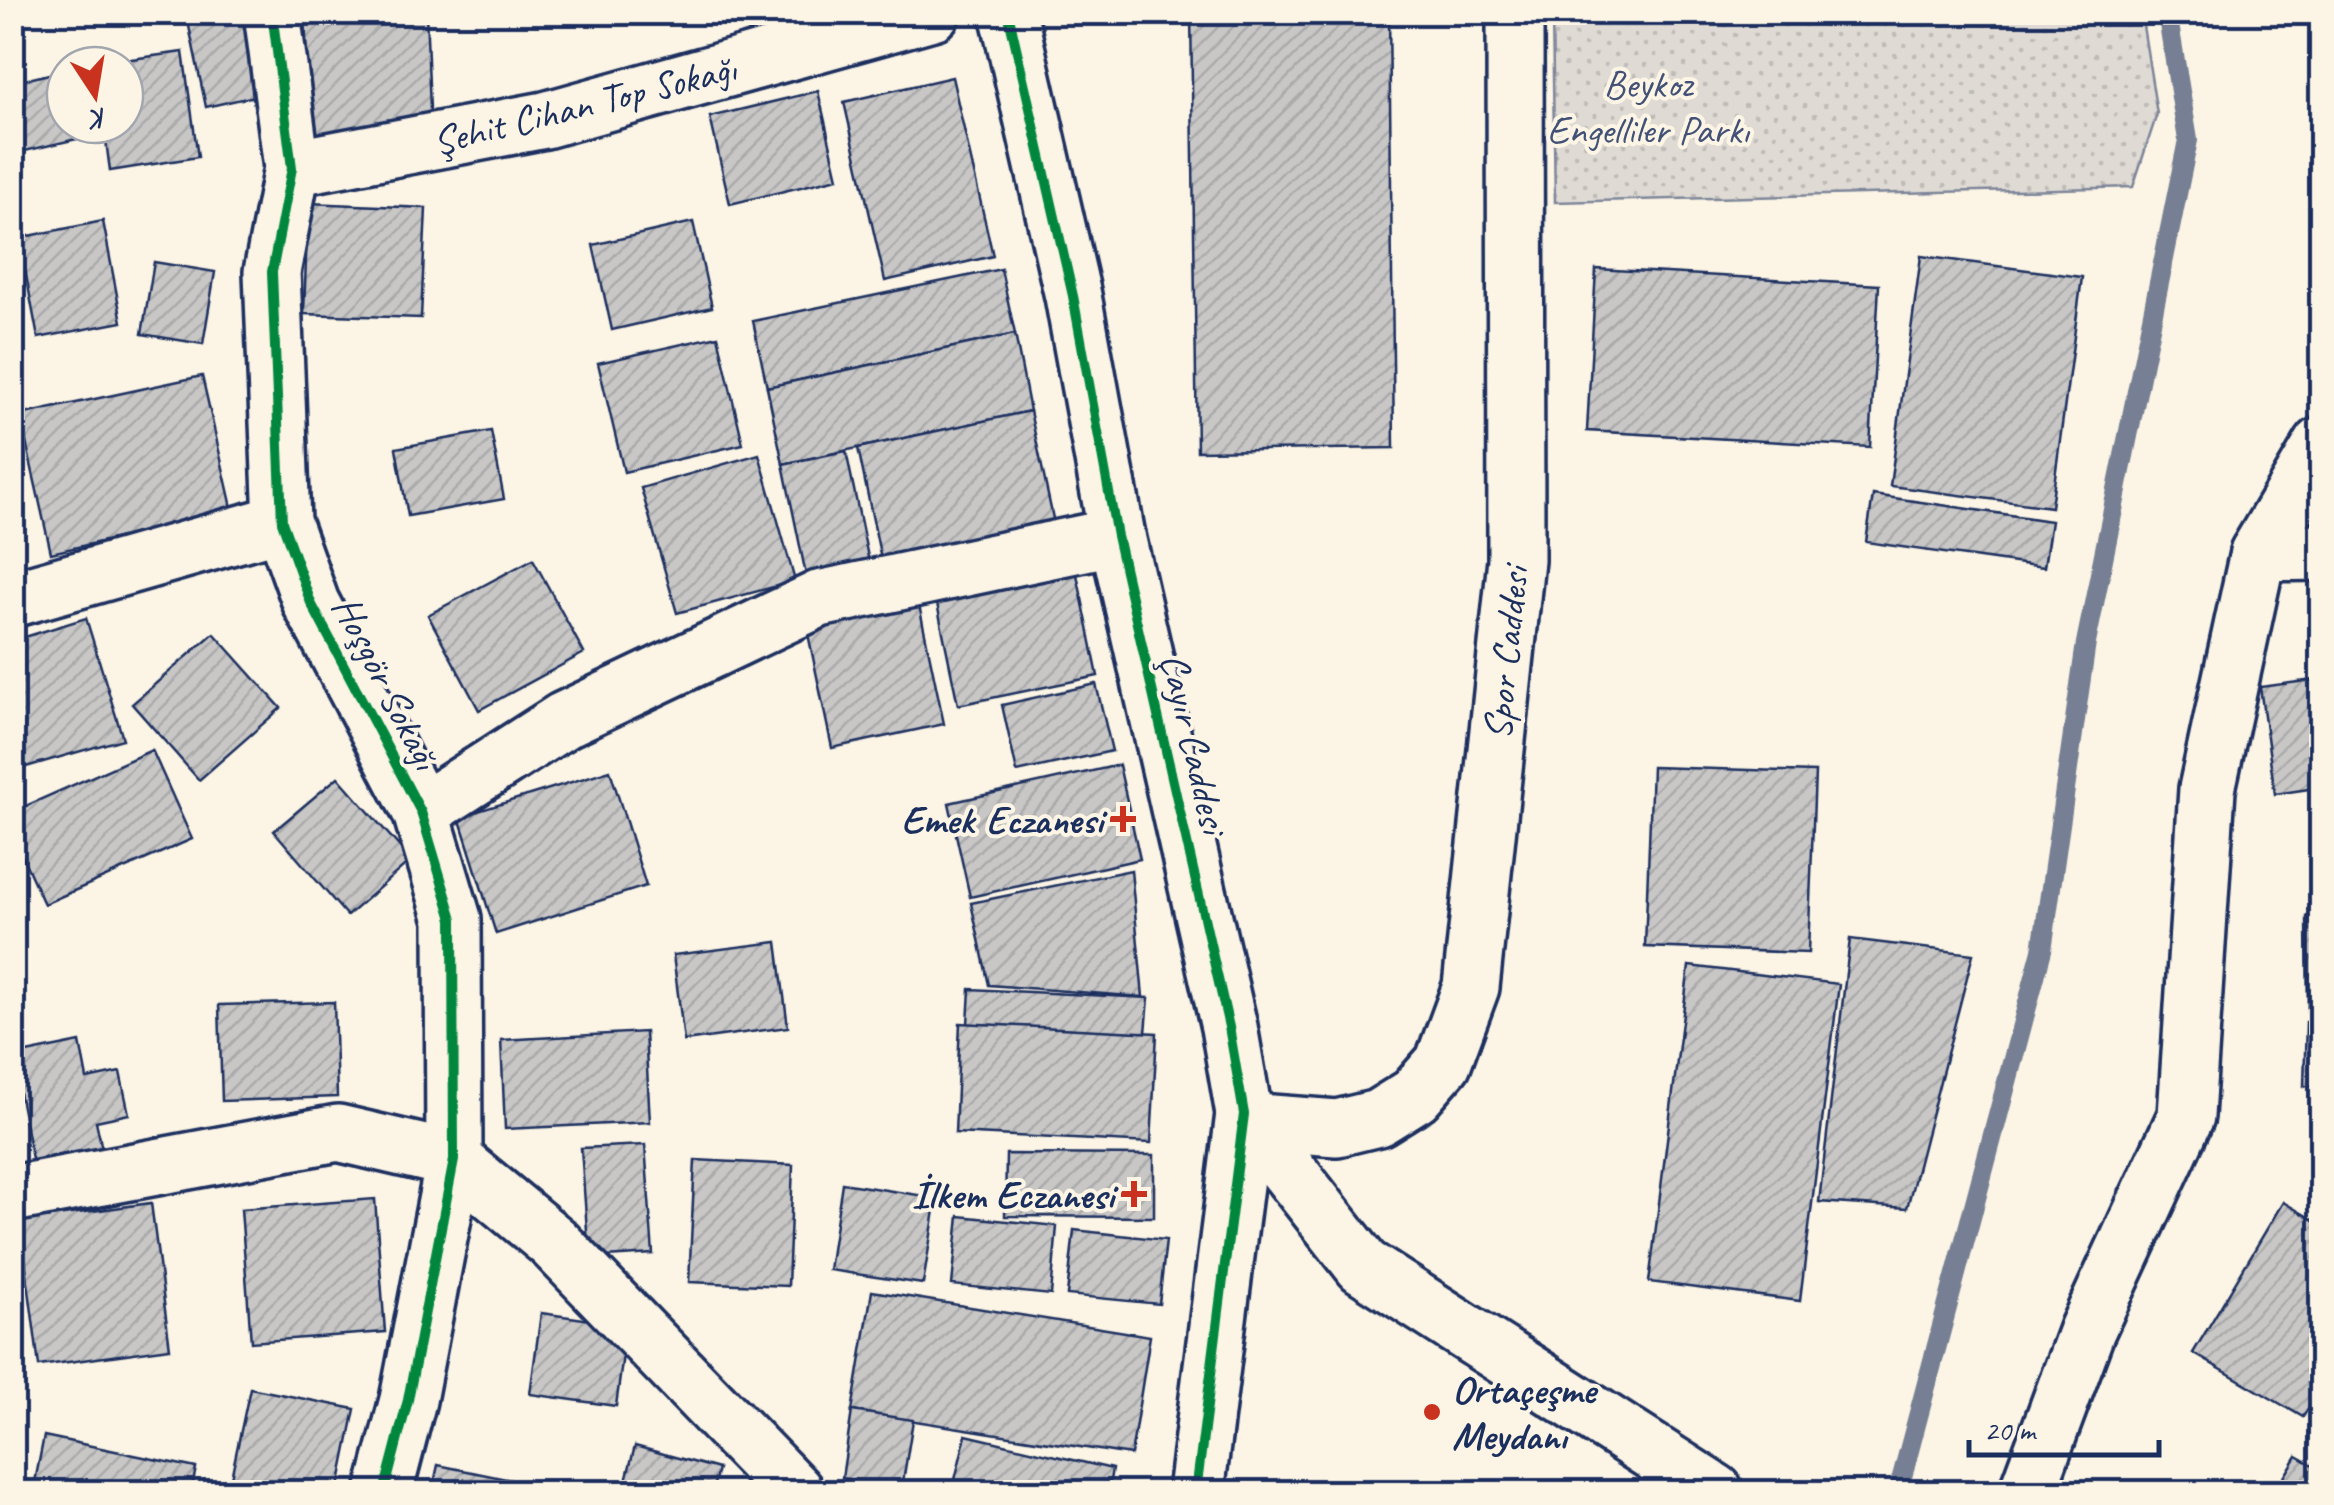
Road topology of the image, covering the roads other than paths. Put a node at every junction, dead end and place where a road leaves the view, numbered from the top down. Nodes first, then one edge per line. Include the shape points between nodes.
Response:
1 (272, 12) edge
2 (932, 12) edge
3 (1008, 12) edge
4 (1515, 12) edge
5 (292, 168) junction
6 (2322, 446) edge
7 (282, 522) junction
8 (1117, 536) junction
9 (2322, 552) edge
10 (2258, 553) junction
11 (12, 599) edge
12 (420, 812) junction
13 (1244, 1114) junction
14 (454, 1160) junction
15 (12, 1194) edge
16 (384, 1492) edge
17 (795, 1492) edge
18 (1196, 1492) edge
19 (1714, 1492) edge
20 (2027, 1492) edge

1 - 5 street, Hoşgör Sokağı
2 - 5 street, Şehit Cihan Top Sokağı via 545,120
3 - 8 street, Çayır Caddesi via 1073,296
4 - 13 street, Spor Caddesi via 1516,560 1471,988 1443,1063 1415,1095 1378,1118 1337,1128 1258,1122
5 - 7 street, Hoşgör Sokağı via 272,272
6 - 10 street
7 - 11 street
7 - 12 street, Hoşgör Sokağı via 311,603
8 - 12 street via 819,600 564,720
8 - 13 street, Çayır Caddesi
9 - 10 street
10 - 20 street via 2207,789 2186,1116 2087,1330
12 - 14 street, Hoşgör Sokağı via 453,920
13 - 18 street, Çayır Caddesi
13 - 19 street via 1363,1266
14 - 15 street via 338,1133
14 - 16 street, Hoşgör Sokağı
14 - 17 street via 553,1242

